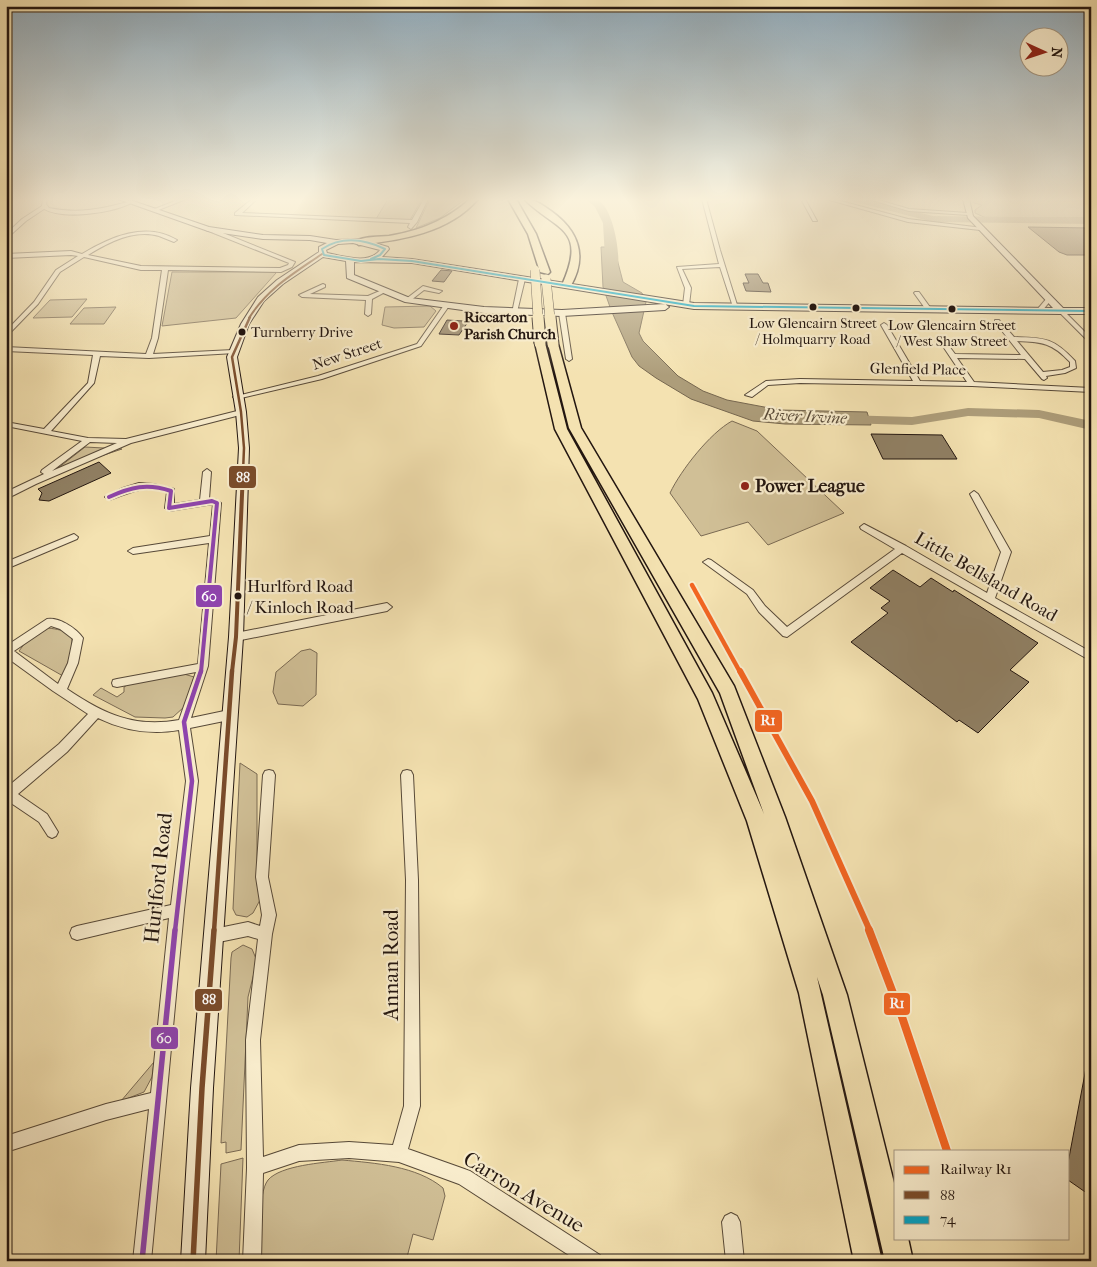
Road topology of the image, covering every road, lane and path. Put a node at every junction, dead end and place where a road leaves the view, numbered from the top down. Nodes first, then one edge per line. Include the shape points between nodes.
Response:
1 (79, 258) edge
2 (98, 258) edge
3 (282, 258) edge
4 (314, 258) edge
5 (339, 258) joint
6 (372, 258) edge
7 (406, 258) edge
8 (532, 258) edge
9 (540, 258) edge
10 (578, 258) edge
11 (720, 258) edge
12 (1010, 258) edge
13 (368, 260) junction
14 (412, 261) junction
15 (350, 264) junction
16 (722, 265) junction
17 (303, 268) junction
18 (165, 270) junction
19 (522, 279) junction
20 (567, 285) junction
21 (323, 286) dead end
22 (384, 291) junction
23 (439, 291) dead end
24 (918, 293) dead end
25 (369, 298) junction
26 (1049, 299) junction
27 (408, 300) junction
28 (666, 305) junction
29 (690, 305) junction
30 (446, 306) junction
31 (736, 307) junction
32 (929, 310) junction
33 (1039, 311) junction
34 (1060, 311) junction
35 (1089, 311) edge
36 (514, 312) junction
37 (562, 313) junction
38 (368, 314) dead end
39 (997, 321) dead end
40 (884, 325) dead end
41 (6, 335) edge
42 (941, 339) dead end
43 (1011, 339) junction
44 (1091, 342) edge
45 (547, 343) junction
46 (6, 349) edge
47 (233, 352) junction
48 (96, 354) junction
49 (149, 356) junction
50 (953, 356) junction
51 (1026, 357) junction
52 (569, 358) dead end
53 (1041, 374) junction
54 (918, 383) junction
55 (972, 384) junction
56 (1049, 388) junction
57 (1091, 390) edge
58 (749, 395) dead end
59 (239, 404) junction
60 (6, 424) edge
61 (46, 432) junction
62 (88, 440) junction
63 (128, 441) junction
64 (207, 472) dead end
65 (32, 482) junction
66 (974, 494) dead end
67 (6, 496) edge
68 (109, 497) dead end
69 (211, 503) junction
70 (864, 527) dead end
71 (74, 537) dead end
72 (213, 539) junction
73 (903, 548) junction
74 (132, 550) dead end
75 (708, 562) dead end
76 (6, 566) edge
77 (990, 598) junction
78 (387, 608) dead end
79 (236, 637) junction
80 (6, 651) edge
81 (1091, 657) edge
82 (202, 667) junction
83 (117, 683) dead end
84 (61, 690) junction
85 (97, 712) junction
86 (229, 714) junction
87 (184, 722) junction
88 (269, 775) dead end
89 (407, 775) dead end
90 (7, 795) edge
91 (52, 832) dead end
92 (176, 910) junction
93 (77, 933) dead end
94 (265, 934) junction
95 (214, 936) junction
96 (159, 1099) junction
97 (6, 1144) edge
98 (399, 1154) junction
99 (255, 1168) junction
100 (731, 1222) dead end
101 (894, 1240) edge
102 (894, 1240) edge
103 (577, 1255) edge
104 (142, 1261) edge
105 (193, 1261) edge
106 (252, 1261) edge
107 (594, 1261) edge
108 (735, 1261) edge
109 (868, 1261) edge
110 (899, 1261) edge

1 - 41 street via 58,271 36,303
2 - 18 street
3 - 18 street via 292,262 281,270
4 - 17 main road
5 - 15 main road
5 - 17 main road
6 - 13 main road
7 - 14 main road
8 - 45 main road, bridge
9 - 45 main road, bridge via 545,272
10 - 20 main road
11 - 16 street
12 - 26 main road
13 - 14 main road
13 - 15 main road
14 - 19 main road
15 - 22 main road via 350,276
16 - 29 street via 679,268 688,288
16 - 31 street
17 - 47 main road via 261,299
18 - 49 street via 155,338
19 - 20 main road
19 - 36 street
20 - 28 main road
21 - 25 street via 302,295
22 - 25 street
22 - 27 main road
23 - 27 street via 424,288
24 - 32 street
25 - 38 street
26 - 33 street
26 - 34 main road
27 - 30 main road
28 - 29 main road
28 - 37 main road via 610,312
29 - 31 main road
30 - 36 main road
30 - 59 street, New Street via 419,344
31 - 32 main road
32 - 33 main road
33 - 34 main road
34 - 35 main road
34 - 44 street
36 - 37 main road
37 - 52 street
39 - 43 street
40 - 54 street
42 - 50 street
43 - 51 street
43 - 53 street via 1051,341 1073,362 1073,368 1063,372
45 - 101 main road via 575,428 728,691 836,995
45 - 109 main road via 561,429 706,698 757,821 811,993
46 - 48 street
47 - 49 street
47 - 59 main road
48 - 49 street
48 - 61 street via 91,383
50 - 51 street
50 - 55 street
51 - 53 street
53 - 56 street
54 - 55 street, Glenfield Place
54 - 58 street, Glenfield Place via 766,383
55 - 56 street, Glenfield Place
56 - 57 street, Glenfield Place
59 - 63 street, New Street
59 - 79 main road via 244,451
60 - 61 street
61 - 62 street
62 - 63 street
62 - 65 street
63 - 65 street
64 - 69 street, Hurlford Road
65 - 67 street
66 - 77 street via 1006,552
68 - 69 street via 135,486 153,484 170,491 169,508
69 - 72 street, Hurlford Road
70 - 73 street, Little Bellsland Road
71 - 76 street
72 - 74 street
72 - 82 street, Hurlford Road
73 - 75 street via 787,632 762,609 750,592
73 - 77 street, Little Bellsland Road
77 - 81 street, Little Bellsland Road
78 - 79 street
79 - 86 main road
80 - 84 street
80 - 84 street via 50,622 62,626 78,638 73,663
82 - 83 street
82 - 87 street, Hurlford Road
84 - 85 street
85 - 87 street via 120,723 152,728
85 - 90 street via 63,748
86 - 87 street
86 - 95 main road
87 - 92 street, Hurlford Road via 192,781
88 - 94 street via 262,877 269,915
89 - 98 street, Annan Road via 412,880 412,1106
90 - 91 street via 43,818
92 - 93 street
92 - 96 street, Hurlford Road
94 - 95 street via 248,929
94 - 99 street via 253,1040
95 - 105 main road
96 - 97 street
96 - 104 street, Hurlford Road
98 - 99 street, Carron Avenue via 349,1150 299,1153
98 - 103 street, Carron Avenue via 464,1177
99 - 106 street
100 - 108 street
102 - 110 main road
103 - 107 street, Carron Avenue

